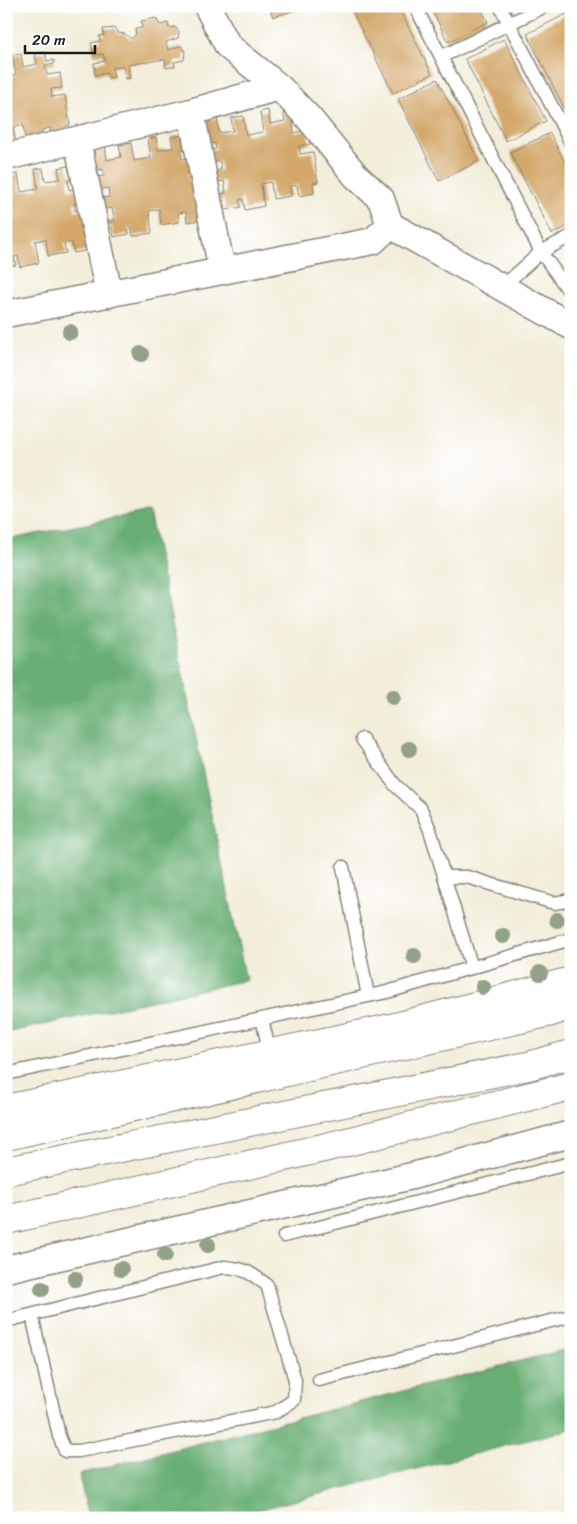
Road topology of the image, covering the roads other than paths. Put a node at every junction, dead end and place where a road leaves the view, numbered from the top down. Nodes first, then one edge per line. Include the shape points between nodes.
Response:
1 (207, 6) edge
2 (415, 6) edge
3 (500, 6) edge
4 (545, 6) edge
5 (509, 24) junction
6 (441, 57) junction
7 (279, 87) junction
8 (191, 112) junction
9 (77, 140) junction
10 (571, 144) edge
11 (6, 157) edge
12 (390, 225) junction
13 (571, 236) edge
14 (540, 252) junction
15 (222, 271) junction
16 (502, 287) junction
17 (108, 294) junction
18 (571, 294) edge
19 (6, 314) edge
20 (571, 326) edge
21 (362, 739) dead end
22 (343, 867) dead end
23 (445, 877) junction
24 (571, 900) edge
25 (571, 939) edge
26 (472, 968) junction
27 (571, 981) edge
28 (368, 996) junction
29 (571, 1006) edge
30 (262, 1019) junction
31 (270, 1054) junction
32 (571, 1054) edge
33 (6, 1074) edge
34 (571, 1086) edge
35 (6, 1109) edge
36 (571, 1134) edge
37 (6, 1136) edge
38 (571, 1163) edge
39 (6, 1170) edge
40 (6, 1220) edge
41 (284, 1236) dead end
42 (6, 1269) edge
43 (32, 1314) junction
44 (571, 1316) edge
45 (6, 1321) edge
46 (319, 1380) dead end

1 - 7 street via 228,46
2 - 6 lane
3 - 5 lane
4 - 5 lane
5 - 6 lane
5 - 10 lane
6 - 14 lane
7 - 8 street
7 - 12 street via 356,176 382,199
8 - 9 street
8 - 15 street
9 - 11 street
9 - 17 street
12 - 15 street via 373,241
12 - 16 street
13 - 14 lane
14 - 16 lane
14 - 18 lane
15 - 17 street
16 - 20 street
17 - 19 street
21 - 23 lane via 395,785 421,809
22 - 28 lane
23 - 24 lane via 467,877 554,904
23 - 26 lane
25 - 26 lane
26 - 28 lane
27 - 31 main road via 391,1028
28 - 30 lane
29 - 37 main road
30 - 31 lane
30 - 33 lane
31 - 35 main road
32 - 39 main road via 518,1068
34 - 40 main road via 323,1148
36 - 42 street via 412,1176
38 - 41 lane
43 - 43 lane via 224,1267 240,1268 267,1285 295,1380 294,1400 276,1412 79,1451 65,1451
43 - 45 lane
44 - 46 lane

